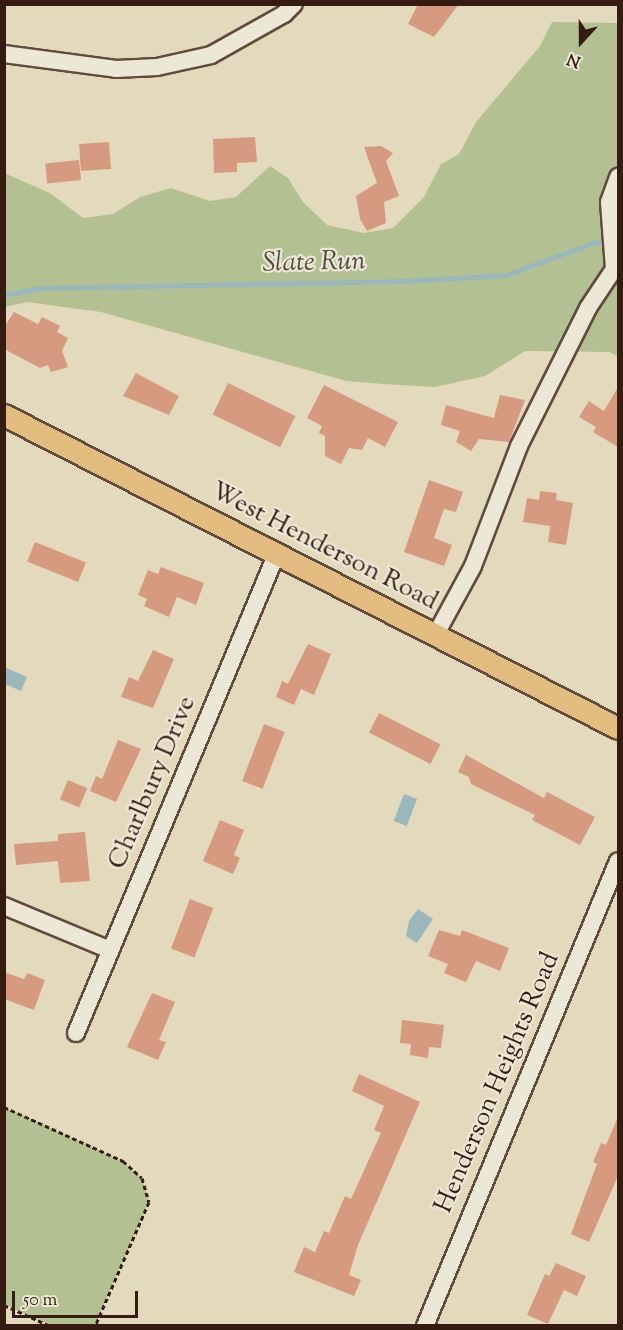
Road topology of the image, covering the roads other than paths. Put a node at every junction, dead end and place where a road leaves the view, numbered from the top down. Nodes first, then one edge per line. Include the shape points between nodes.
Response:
1 (294, 4) edge
2 (4, 54) edge
3 (618, 177) edge
4 (4, 415) edge
5 (277, 553) junction
6 (436, 634) junction
7 (618, 728) edge
8 (618, 861) edge
9 (4, 906) edge
10 (110, 950) junction
11 (76, 1033) dead end
12 (425, 1326) edge

1 - 2 street via 274,20 211,55 157,68 116,69
3 - 6 street via 609,202 614,269 588,308 519,446 473,566
4 - 5 main road, West Henderson Road
5 - 6 main road, West Henderson Road
5 - 10 street, Charlbury Drive
6 - 7 main road, West Henderson Road
8 - 12 street, Henderson Heights Road
9 - 10 street
10 - 11 street, Charlbury Drive

